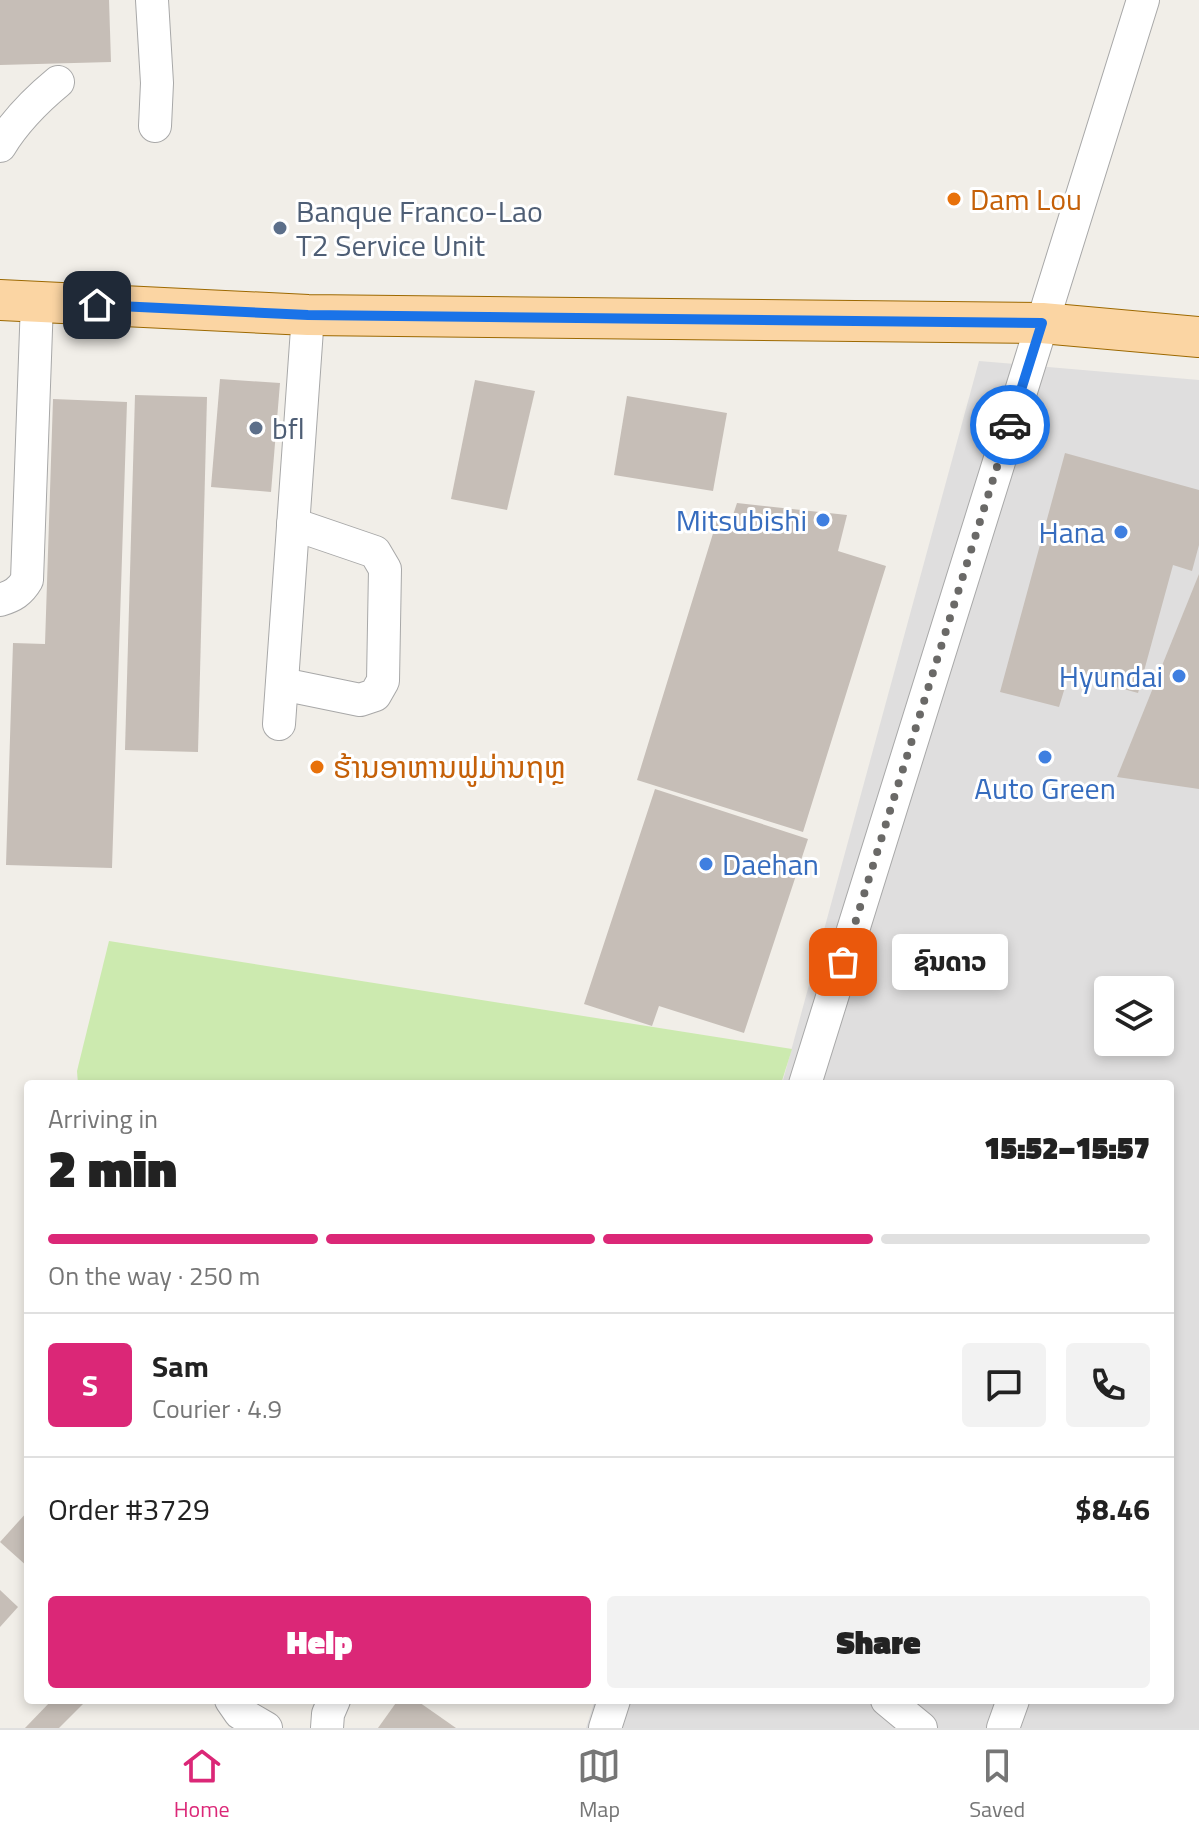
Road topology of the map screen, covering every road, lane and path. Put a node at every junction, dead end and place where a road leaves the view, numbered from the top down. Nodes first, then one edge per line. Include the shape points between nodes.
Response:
1 (152, 0) edge
2 (1143, 0) edge
3 (58, 82) dead end
4 (155, 126) dead end
5 (0, 146) edge
6 (19, 301) edge
7 (308, 315) junction
8 (1042, 323) junction
9 (1199, 337) edge
10 (293, 524) junction
11 (0, 600) edge
12 (282, 684) junction
13 (279, 724) dead end
14 (806, 1080) edge
15 (234, 1704) edge
16 (332, 1704) edge
17 (613, 1704) edge
18 (892, 1704) edge
19 (1012, 1704) edge
20 (266, 1728) edge
21 (327, 1728) edge
22 (605, 1728) edge
23 (921, 1728) edge
24 (1003, 1728) edge

1 - 4 street
2 - 8 street
3 - 5 street via 34,102
6 - 7 main road
6 - 11 street via 27,580 22,590
7 - 8 main road
7 - 10 street
8 - 9 main road
8 - 14 street
10 - 12 street
10 - 12 street via 375,552 385,569 383,681 375,695 360,700
12 - 13 street
15 - 20 street
16 - 21 street
17 - 22 street
18 - 23 street
19 - 24 street

